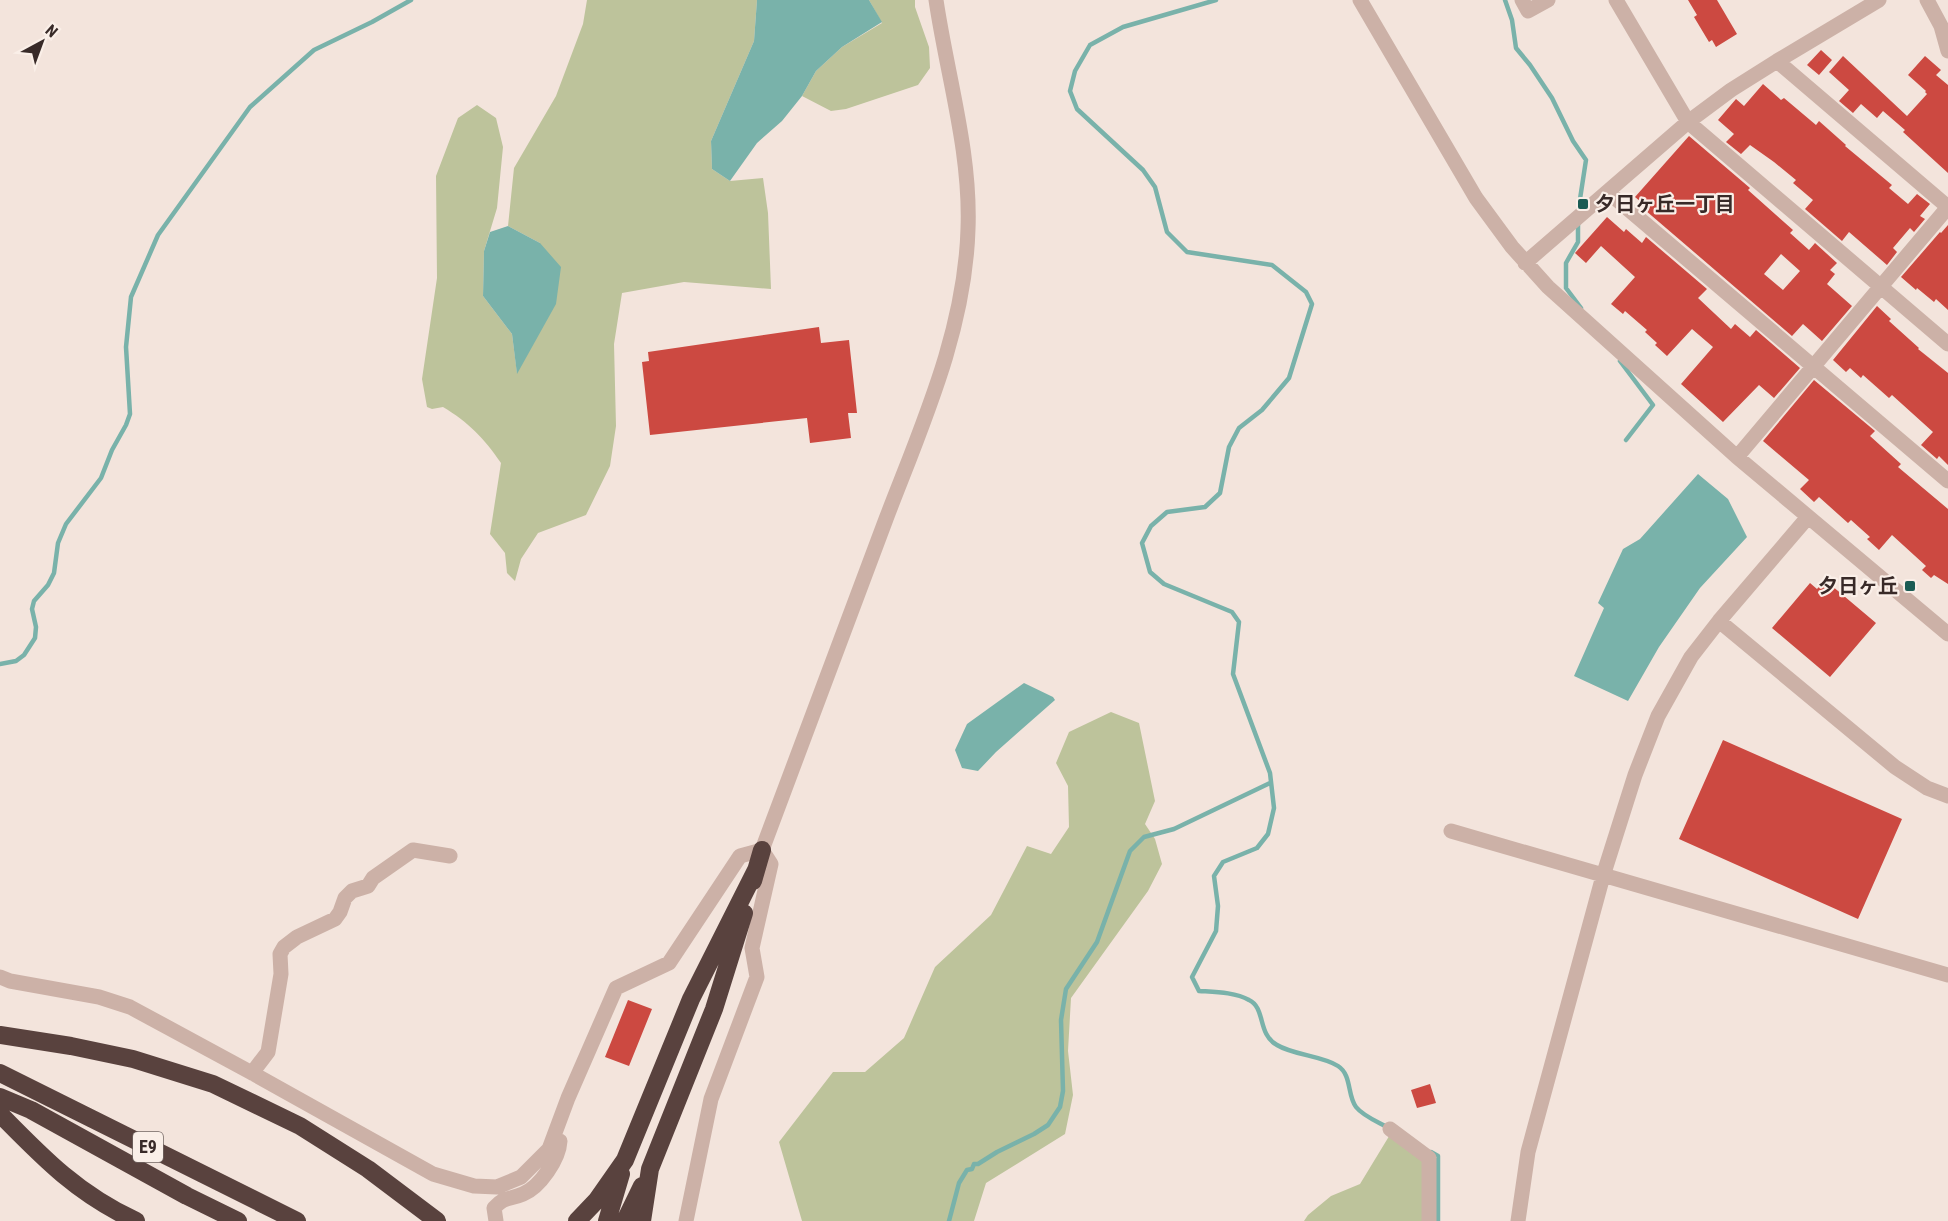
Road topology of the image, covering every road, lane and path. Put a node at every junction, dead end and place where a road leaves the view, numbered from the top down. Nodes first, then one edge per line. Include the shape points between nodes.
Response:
1 (936, 0) edge
2 (1360, 0) edge
3 (1522, 0) edge
4 (1548, 0) edge
5 (1616, 0) edge
6 (1927, 0) edge
7 (1870, 2) edge
8 (1948, 51) edge
9 (1777, 61) junction
10 (1689, 122) junction
11 (1608, 192) junction
12 (1948, 207) edge
13 (1525, 263) junction
14 (1881, 287) junction
15 (1948, 344) edge
16 (1814, 367) junction
17 (1737, 457) junction
18 (1948, 481) edge
19 (1808, 517) junction
20 (1719, 621) junction
21 (1948, 634) edge
22 (1948, 796) edge
23 (1451, 831) dead end
24 (762, 850) junction
25 (450, 856) dead end
26 (756, 870) junction
27 (1603, 876) junction
28 (1948, 975) edge
29 (0, 977) edge
30 (0, 1035) edge
31 (0, 1073) edge
32 (252, 1073) junction
33 (0, 1097) edge
34 (0, 1114) edge
35 (561, 1116) junction
36 (1390, 1129) dead end
37 (626, 1160) junction
38 (650, 1168) junction
39 (136, 1221) edge
40 (238, 1221) edge
41 (297, 1221) edge
42 (437, 1221) edge
43 (496, 1221) edge
44 (577, 1221) edge
45 (607, 1221) edge
46 (625, 1221) edge
47 (642, 1221) edge
48 (686, 1221) edge
49 (1428, 1221) edge
50 (1518, 1221) edge

1 - 24 street via 968,192 966,252 958,308 932,399
2 - 13 street via 1476,198
3 - 4 street via 1528,11
5 - 10 street
6 - 8 street via 1941,26
7 - 9 street
9 - 10 street
9 - 12 street
10 - 11 street
10 - 14 street
11 - 13 street
11 - 16 street
12 - 14 street
13 - 17 street
14 - 15 street
14 - 16 street
16 - 17 street
16 - 18 street
17 - 19 street
19 - 20 street
19 - 21 street
20 - 22 street via 1895,767 1927,788
20 - 27 street via 1691,657 1658,716
23 - 27 street
24 - 26 highway
24 - 35 street via 740,856 669,963 616,988
24 - 48 street via 771,864 752,948 757,977 711,1099
25 - 32 street via 413,850 373,878 368,886 352,891 335,919 284,947 268,1052
26 - 37 highway via 691,999
26 - 38 highway via 714,1010
27 - 28 street
27 - 50 street via 1528,1152
29 - 32 street via 130,1007
30 - 42 highway via 133,1059 213,1084 300,1126 368,1169
31 - 41 highway, E9
32 - 35 street via 433,1174 474,1186 497,1186 521,1177 549,1149
33 - 40 highway, E9
34 - 39 highway via 53,1168 88,1195
35 - 43 street via 560,1148 542,1182 524,1194 503,1198 494,1208
36 - 49 street via 1429,1158
37 - 44 highway
37 - 45 highway
38 - 46 highway
38 - 47 highway

